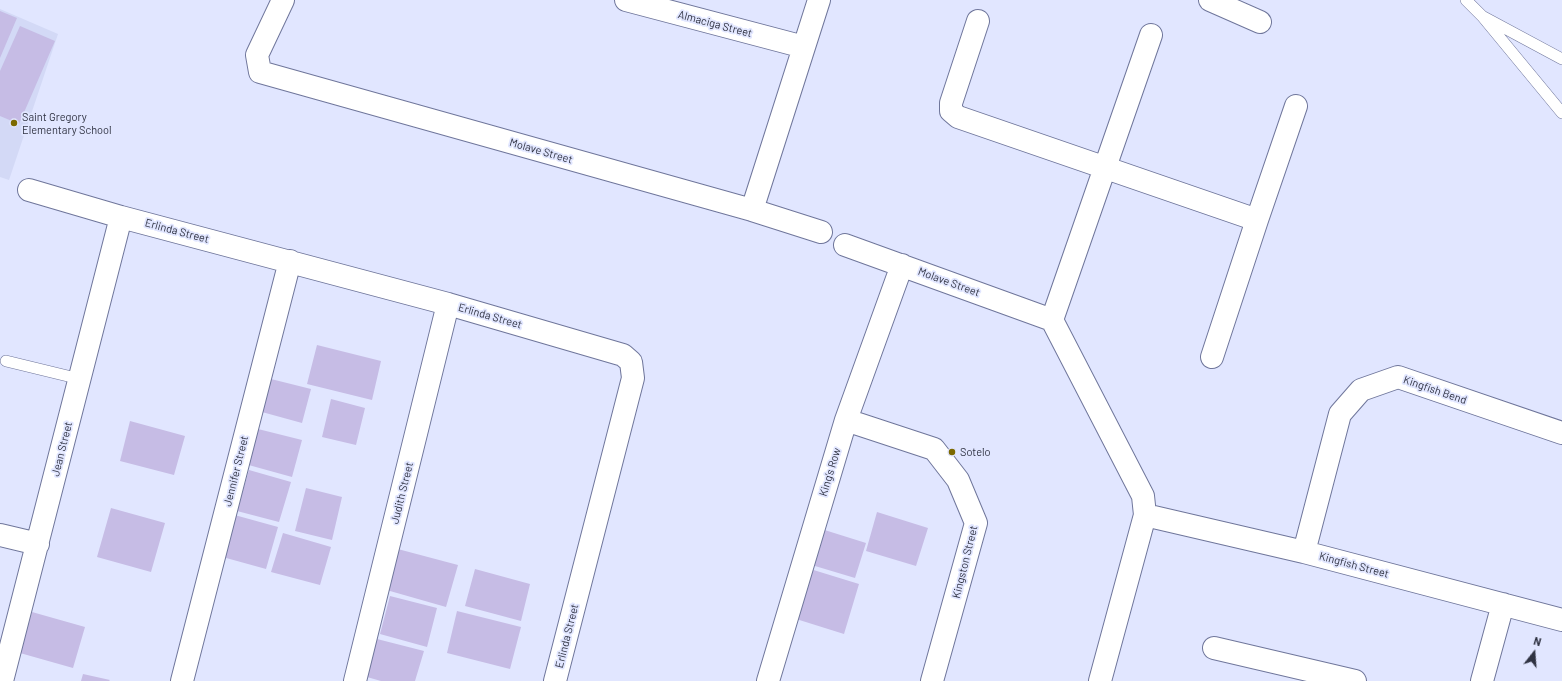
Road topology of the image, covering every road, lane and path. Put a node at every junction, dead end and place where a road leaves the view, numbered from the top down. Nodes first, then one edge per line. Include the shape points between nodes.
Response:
1 (283, 0) edge
2 (626, 0) edge
3 (819, 0) edge
4 (1210, 0) edge
5 (1466, 0) edge
6 (1482, 16) junction
7 (978, 21) dead end
8 (1260, 22) dead end
9 (1151, 35) dead end
10 (804, 47) junction
11 (1562, 59) edge
12 (1296, 106) dead end
13 (1562, 113) edge
14 (1104, 167) junction
15 (29, 190) dead end
16 (752, 210) junction
17 (122, 217) junction
18 (1257, 220) junction
19 (821, 232) dead end
20 (845, 245) dead end
21 (290, 261) junction
22 (902, 265) junction
23 (448, 304) junction
24 (1052, 320) junction
25 (1212, 357) dead end
26 (6, 360) dead end
27 (80, 379) junction
28 (846, 420) junction
29 (1562, 433) edge
30 (1145, 514) junction
31 (0, 534) edge
32 (38, 544) junction
33 (1304, 552) junction
34 (1503, 604) junction
35 (1562, 620) edge
36 (1214, 648) dead end
37 (2, 681) edge
38 (182, 681) edge
39 (355, 681) edge
40 (555, 681) edge
41 (768, 681) edge
42 (932, 681) edge
43 (1100, 681) edge
44 (1355, 681) edge
45 (1482, 681) edge

1 - 16 street, Molave Street via 257,55 260,72
2 - 10 street, Almaciga Street
3 - 10 street
4 - 8 street
5 - 6 lane
6 - 11 lane
6 - 13 lane
7 - 14 street via 951,103 951,111 958,117
9 - 14 street
10 - 16 street
12 - 18 street
14 - 18 street
14 - 24 street
15 - 17 street, Erlinda Street
16 - 19 street, Molave Street
17 - 21 street, Erlinda Street
17 - 27 street, Jean Street
18 - 25 street
20 - 22 street, Molave Street
21 - 23 street, Erlinda Street
21 - 38 street, Jennifer Street
22 - 24 street, Molave Street
22 - 28 street, King's Row
23 - 39 street, Judith Street
23 - 40 street, Erlinda Street via 624,355 631,362 633,378
24 - 30 street via 1143,496
26 - 27 lane
27 - 32 street, Jean Street
28 - 41 street, King's Row
28 - 42 street, Kingston Street via 934,448 958,480 976,523
29 - 33 street, Kingfish Bend via 1398,377 1361,390 1340,414
30 - 33 street, Kingfish Street
30 - 43 street
31 - 32 street
32 - 37 street, Jean Street
33 - 34 street, Kingfish Street
34 - 35 street, Kingfish Street
34 - 45 street
36 - 44 street

